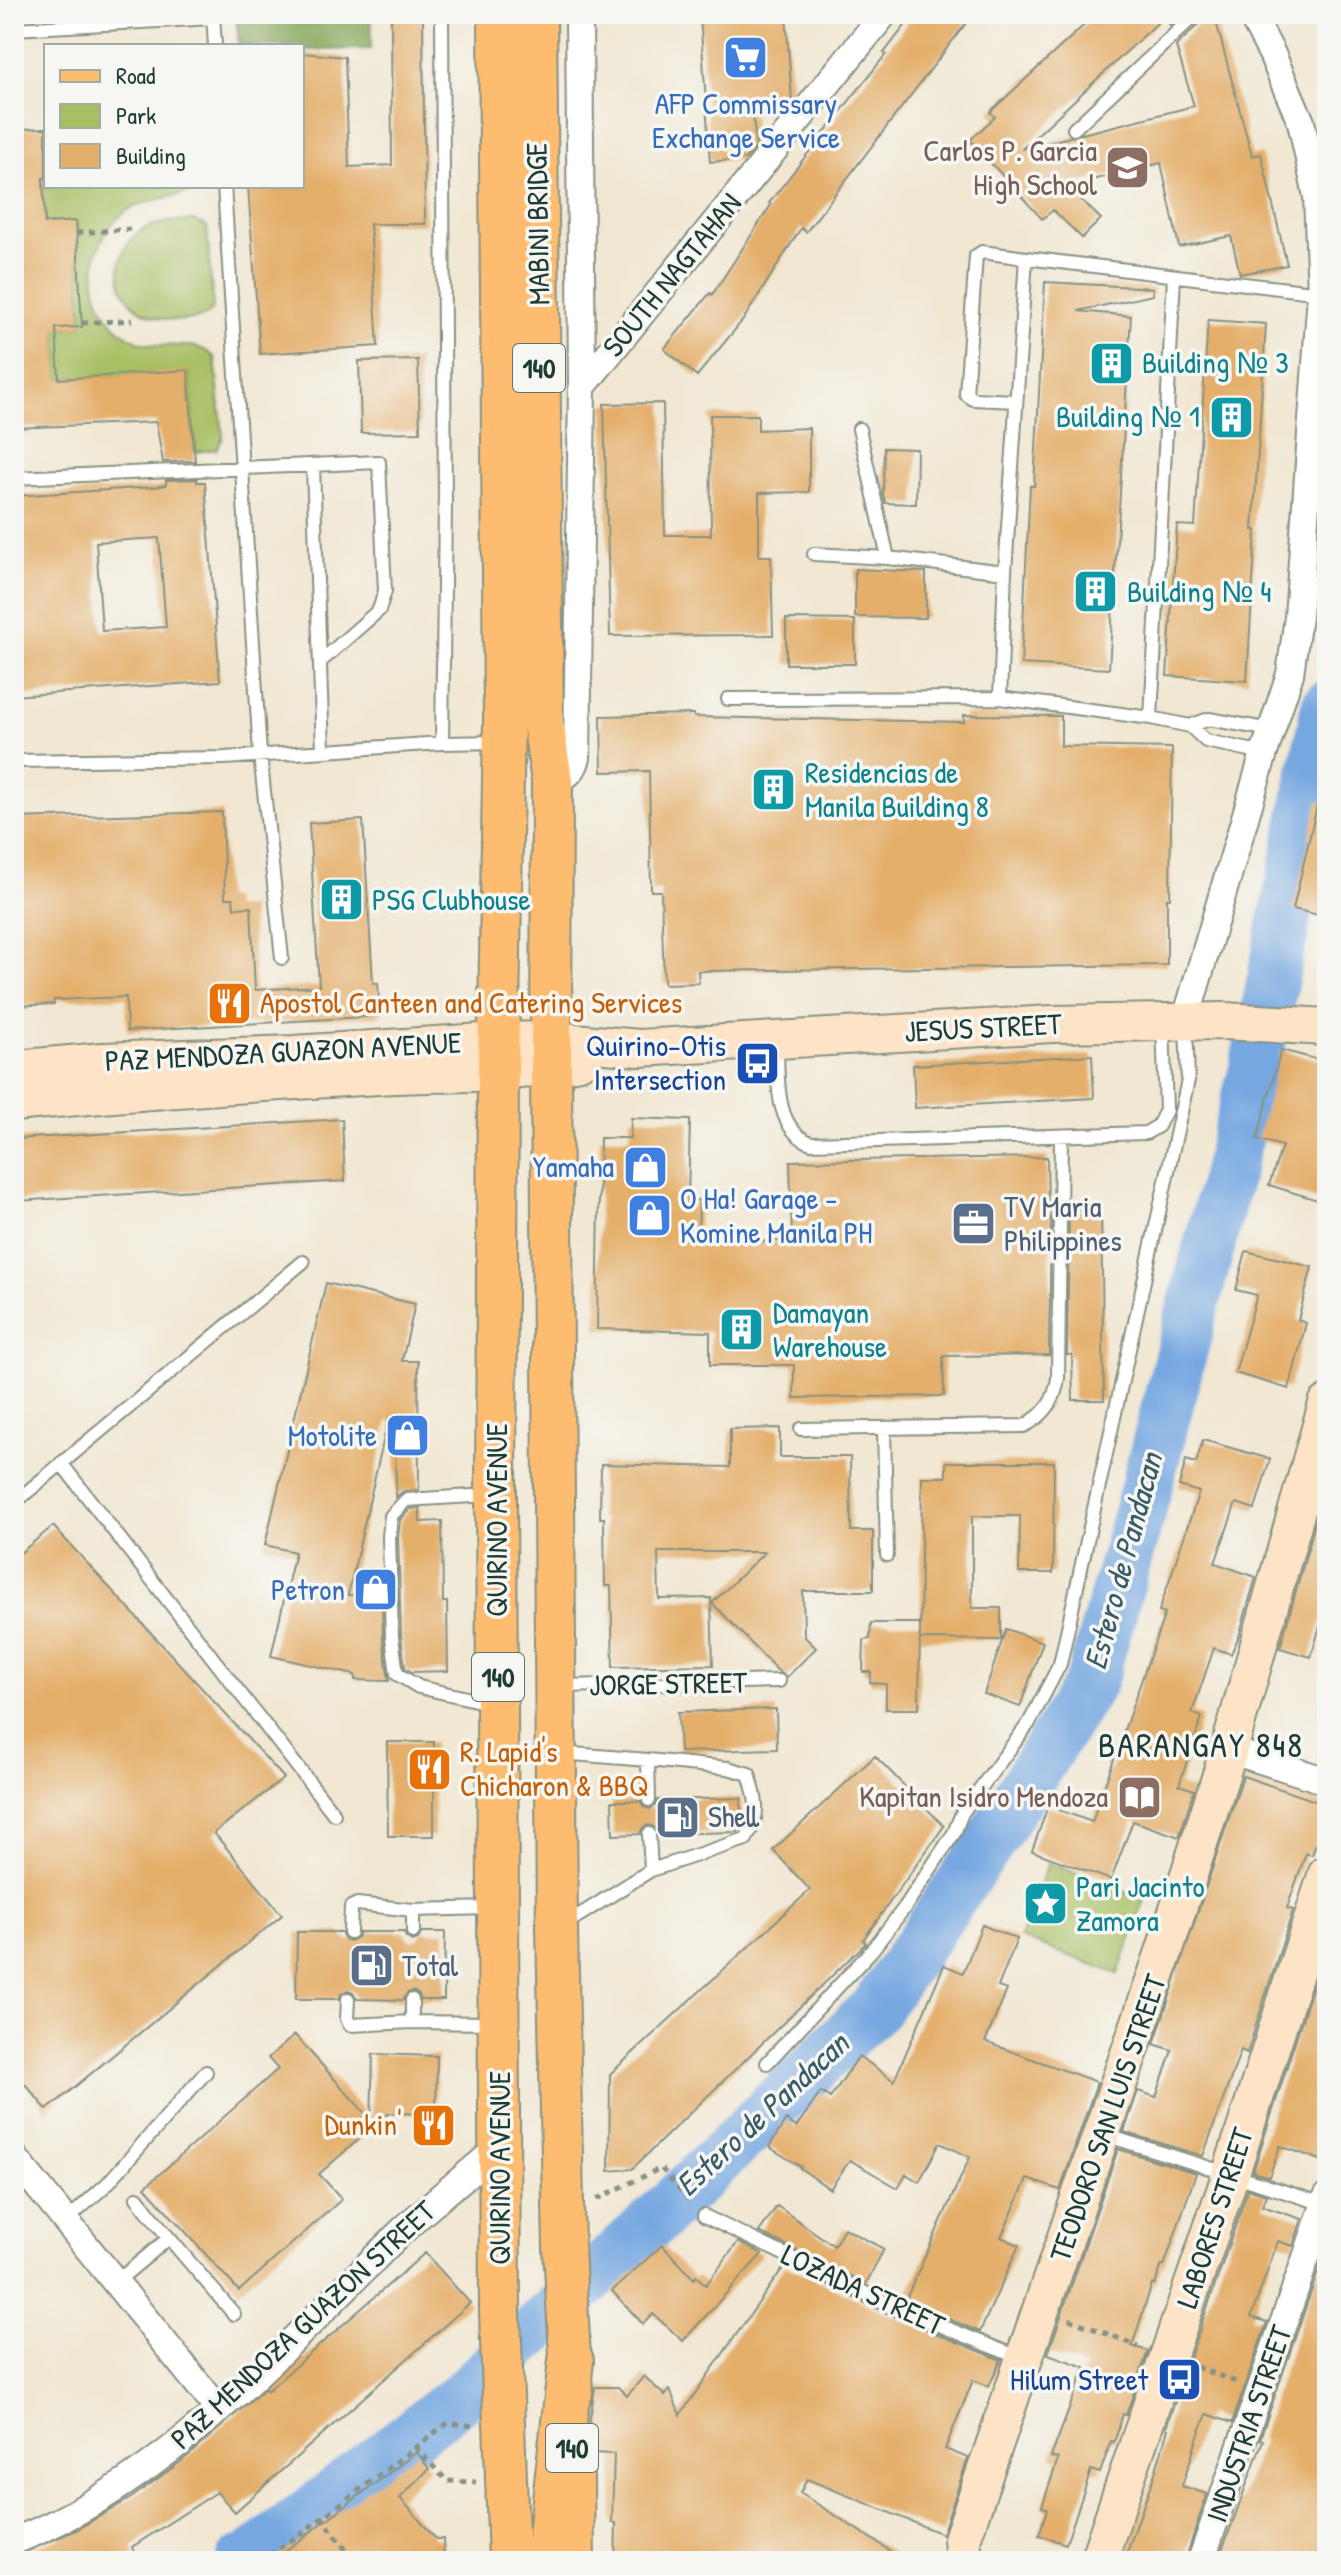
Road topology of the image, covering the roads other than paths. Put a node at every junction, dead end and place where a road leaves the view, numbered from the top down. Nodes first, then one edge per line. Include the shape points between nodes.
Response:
1 (442, 14) edge
2 (499, 14) edge
3 (536, 14) edge
4 (579, 14) edge
5 (884, 14) edge
6 (1196, 14) edge
7 (1251, 14) edge
8 (213, 16) edge
9 (14, 29) edge
10 (215, 44) edge
11 (1074, 129) dead end
12 (224, 188) edge
13 (1026, 258) junction
14 (1174, 277) junction
15 (1321, 293) junction
16 (582, 387) junction
17 (1016, 401) junction
18 (859, 429) dead end
19 (313, 466) junction
20 (242, 468) junction
21 (14, 478) edge
22 (814, 554) dead end
23 (888, 558) junction
24 (1005, 572) junction
25 (320, 662) junction
26 (1000, 698) junction
27 (728, 699) dead end
28 (1151, 718) junction
29 (543, 722) joint
30 (1190, 726) junction
31 (504, 730) junction
32 (1268, 742) junction
33 (442, 743) junction
34 (323, 751) junction
35 (260, 754) junction
36 (14, 761) edge
37 (552, 781) junction
38 (282, 958) dead end
39 (1174, 1022) junction
40 (1327, 1027) edge
41 (777, 1040) junction
42 (551, 1054) junction
43 (498, 1057) junction
44 (14, 1069) edge
45 (14, 1103) edge
46 (1061, 1137) junction
47 (303, 1262) dead end
48 (1327, 1404) edge
49 (801, 1429) dead end
50 (884, 1429) junction
51 (61, 1463) junction
52 (556, 1470) junction
53 (496, 1482) junction
54 (14, 1503) edge
55 (887, 1555) dead end
56 (779, 1681) dead end
57 (557, 1686) junction
58 (498, 1721) junction
59 (557, 1743) junction
60 (1229, 1750) junction
61 (648, 1760) junction
62 (1327, 1781) edge
63 (649, 1800) dead end
64 (334, 1814) dead end
65 (649, 1834) dead end
66 (651, 1870) junction
67 (1327, 1873) edge
68 (499, 1908) junction
69 (413, 1910) junction
70 (557, 1928) junction
71 (350, 1932) dead end
72 (413, 1932) dead end
73 (348, 1999) dead end
74 (412, 2000) dead end
75 (412, 2022) junction
76 (500, 2022) junction
77 (767, 2063) dead end
78 (206, 2072) dead end
79 (1102, 2134) junction
80 (501, 2146) junction
81 (14, 2157) edge
82 (1230, 2176) junction
83 (137, 2198) dead end
84 (1326, 2202) edge
85 (704, 2216) road end
86 (66, 2221) junction
87 (169, 2238) junction
88 (116, 2282) junction
89 (234, 2314) dead end
90 (570, 2348) junction
91 (1024, 2361) junction
92 (219, 2410) junction
93 (14, 2541) edge
94 (966, 2557) edge
95 (509, 2561) edge
96 (548, 2561) edge
97 (574, 2561) edge
98 (1098, 2561) edge
99 (1201, 2561) edge

1 - 33 lane
2 - 31 main road, MABINI BRIDGE / 140
3 - 29 main road, MABINI BRIDGE / 140
4 - 16 street, SOUTH NAGTAHAN
5 - 16 street, SOUTH NAGTAHAN
6 - 11 lane
7 - 15 street via 1301,122 1317,196
8 - 9 lane
8 - 10 lane
12 - 20 lane
13 - 14 lane
13 - 17 lane
13 - 17 lane via 982,252 976,256 967,378 970,398
14 - 15 lane
14 - 28 lane
15 - 32 street via 1298,617 1290,674
16 - 37 street, SOUTH NAGTAHAN via 577,758 574,769
17 - 24 lane
18 - 23 lane
19 - 20 lane
19 - 25 lane
19 - 25 lane via 380,463 385,591 379,610
20 - 21 lane
20 - 35 lane
22 - 23 lane
23 - 24 lane
24 - 26 lane
25 - 34 lane
26 - 27 lane
26 - 28 lane
28 - 30 lane
29 - 37 main road, QUIRINO AVENUE / 140
30 - 32 lane via 1209,719
30 - 32 lane via 1206,741
31 - 33 lane
31 - 43 main road, QUIRINO AVENUE / 140
32 - 39 street
33 - 34 lane
34 - 35 lane
35 - 36 lane
35 - 38 lane
37 - 42 main road, QUIRINO AVENUE / 140
39 - 40 street, JESUS STREET
39 - 41 street, JESUS STREET via 966,1027
39 - 46 lane via 1166,1110 1158,1126 1146,1133
39 - 77 lane via 1188,1080 1060,1664 1029,1723 962,1813 905,1907
41 - 42 street, JESUS STREET
41 - 46 lane via 784,1120 796,1137 811,1143
42 - 43 street, PAZ MENDOZA GUAZON AVENUE
42 - 52 main road, QUIRINO AVENUE / 140
43 - 44 street, PAZ MENDOZA GUAZON AVENUE via 293,1054
43 - 45 street, PAZ MENDOZA GUAZON AVENUE via 290,1081
43 - 53 main road, QUIRINO AVENUE / 140
46 - 50 lane via 1058,1378 1048,1408 1024,1426
47 - 51 lane
48 - 60 street, TEODORO SAN LUIS STREET
49 - 50 lane
50 - 55 lane
51 - 54 lane
51 - 64 lane
52 - 53 main road
52 - 57 main road, QUIRINO AVENUE / 140
53 - 58 main road, QUIRINO AVENUE / 140
53 - 58 lane via 406,1500 391,1516 389,1537 397,1674
56 - 57 lane, JORGE STREET
57 - 59 main road, QUIRINO AVENUE / 140
58 - 59 main road
58 - 68 main road, QUIRINO AVENUE / 140
59 - 61 lane
59 - 70 main road, QUIRINO AVENUE / 140
60 - 62 street
60 - 79 street, TEODORO SAN LUIS STREET
61 - 63 lane
61 - 66 lane via 749,1774 757,1800 746,1839
65 - 66 lane
66 - 70 lane
67 - 82 street, LABORES STREET
68 - 69 lane
68 - 76 main road, QUIRINO AVENUE / 140
69 - 71 lane via 357,1904 351,1907
69 - 72 lane
70 - 90 main road, QUIRINO AVENUE / 140
73 - 75 lane via 350,2025
74 - 75 lane
75 - 76 lane
76 - 80 main road, QUIRINO AVENUE / 140
78 - 86 lane via 107,2184
79 - 82 lane
79 - 91 street, TEODORO SAN LUIS STREET
80 - 92 street, PAZ MENDOZA GUAZON STREET via 404,2230
80 - 95 main road, QUIRINO AVENUE / 140 via 500,2313
81 - 86 street
82 - 84 lane
82 - 98 street, LABORES STREET
83 - 87 lane
84 - 99 street, INDUSTRIA STREET
85 - 91 lane, LOZADA STREET via 888,2304
86 - 88 street
87 - 88 lane
87 - 89 lane
88 - 92 street
90 - 96 highway
90 - 97 main road, QUIRINO AVENUE / 140
91 - 94 street, TEODORO SAN LUIS STREET via 962,2539
92 - 93 street, PAZ MENDOZA GUAZON STREET via 125,2483

